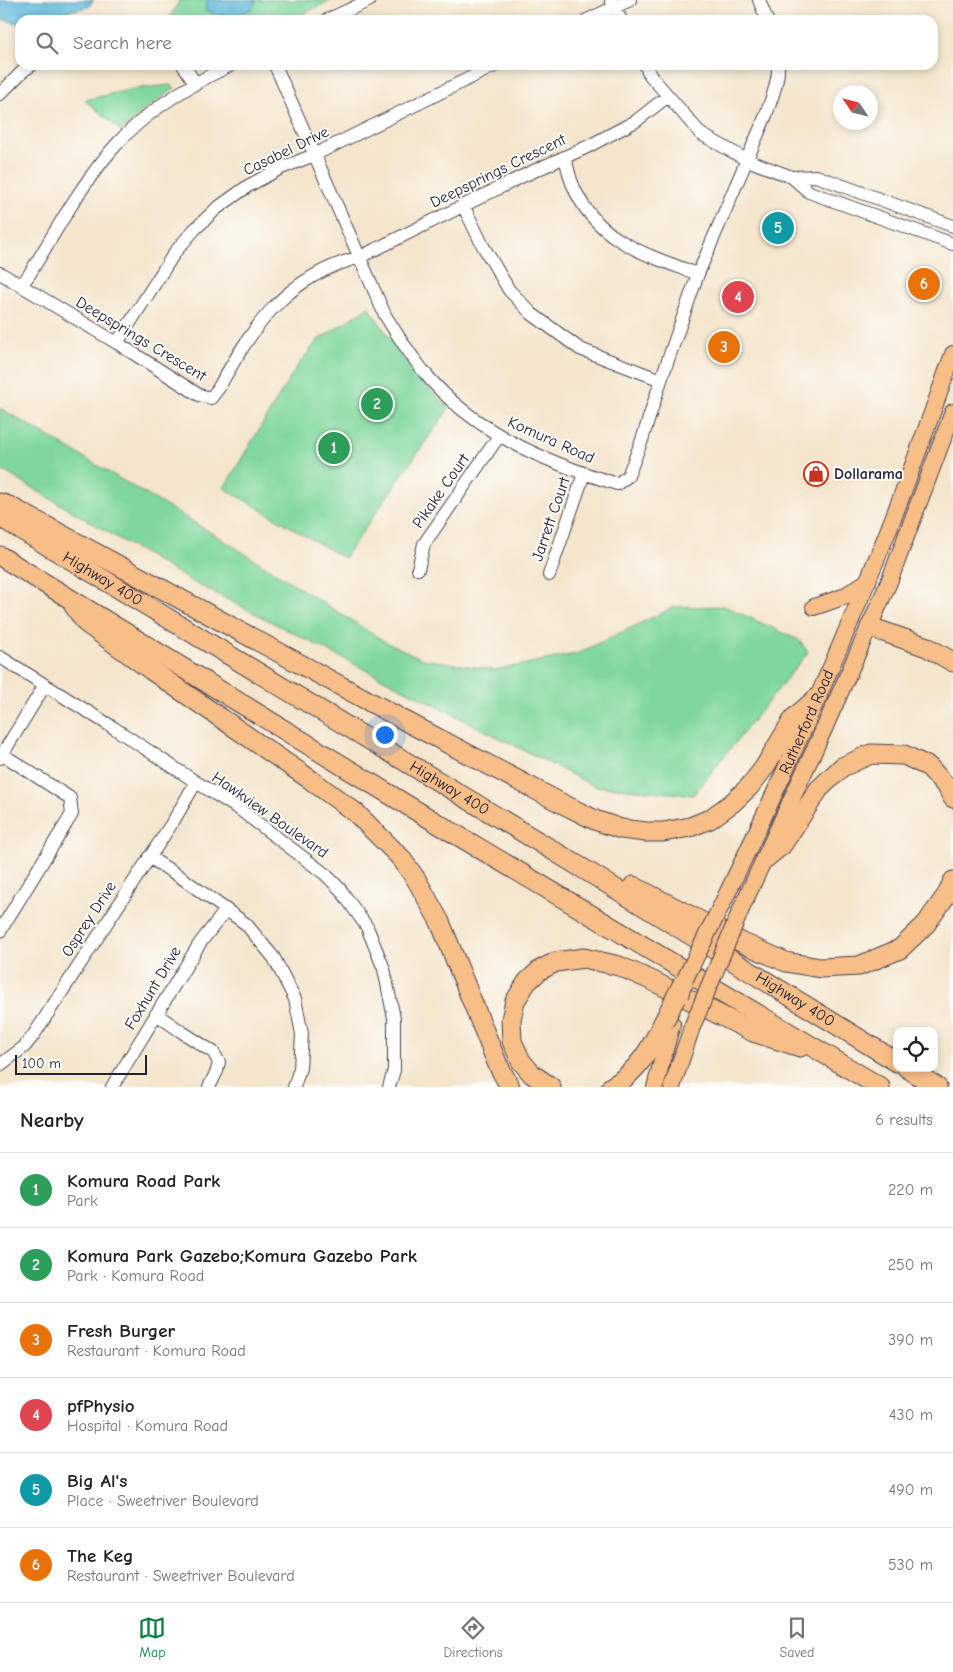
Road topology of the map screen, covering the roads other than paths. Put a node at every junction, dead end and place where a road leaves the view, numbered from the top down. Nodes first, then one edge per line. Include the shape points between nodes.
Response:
1 (370, 0) edge
2 (630, 0) edge
3 (759, 0) edge
4 (613, 3) edge
5 (338, 15) edge
6 (595, 15) edge
7 (619, 15) edge
8 (765, 15) edge
9 (24, 70) edge
10 (187, 70) edge
11 (221, 70) edge
12 (277, 70) edge
13 (486, 70) edge
14 (648, 70) edge
15 (778, 70) edge
16 (196, 84) junction
17 (0, 94) edge
18 (668, 96) junction
19 (314, 155) junction
20 (565, 157) junction
21 (747, 160) junction
22 (792, 177) junction
23 (463, 205) junction
24 (953, 226) edge
25 (953, 244) edge
26 (360, 257) junction
27 (0, 273) edge
28 (698, 274) junction
29 (20, 285) junction
30 (117, 343) junction
31 (953, 354) edge
32 (661, 380) junction
33 (953, 412) edge
34 (499, 436) junction
35 (584, 474) junction
36 (0, 503) edge
37 (0, 517) edge
38 (0, 556) edge
39 (418, 569) dead end
40 (549, 575) dead end
41 (868, 581) junction
42 (66, 595) junction
43 (814, 607) dead end
44 (849, 626) junction
45 (870, 627) junction
46 (0, 657) edge
47 (953, 662) edge
48 (45, 685) junction
49 (817, 698) junction
50 (1, 756) edge
51 (196, 782) junction
52 (953, 798) edge
53 (149, 858) junction
54 (764, 859) junction
55 (582, 868) junction
56 (953, 881) edge
57 (226, 910) junction
58 (0, 931) edge
59 (683, 983) joint
60 (156, 1014) junction
61 (668, 1023) junction
62 (828, 1055) junction
63 (893, 1060) edge
64 (0, 1065) edge
65 (913, 1072) edge
66 (112, 1087) edge
67 (209, 1087) edge
68 (294, 1087) edge
69 (389, 1087) edge
70 (510, 1087) edge
71 (551, 1087) edge
72 (611, 1087) edge
73 (655, 1087) edge
74 (672, 1087) edge
75 (880, 1087) edge
76 (937, 1087) edge

1 - 5 street
2 - 4 street
3 - 8 street
4 - 6 street
4 - 7 street
9 - 17 street
10 - 16 street
11 - 16 street
12 - 19 street, Komura Road
13 - 19 street, Casabel Drive
14 - 18 street
15 - 21 street, Komura Road via 773,94
16 - 29 street via 149,114 116,144 91,175
18 - 20 street, Deepsprings Crescent via 636,121
18 - 21 street via 701,134
19 - 26 street, Komura Road
19 - 30 street, Casabel Drive via 279,169 216,208 175,252
20 - 23 street, Deepsprings Crescent
20 - 28 street via 572,183 601,227 622,243
21 - 22 street
21 - 28 street, Komura Road
22 - 24 street via 816,176
22 - 25 street via 809,192
23 - 26 street, Deepsprings Crescent
23 - 32 street via 509,290 532,314 580,349
26 - 30 street, Deepsprings Crescent via 301,283 273,307 211,398 199,396
26 - 34 street, Komura Road via 385,315 409,353 444,392
27 - 29 street, Deepsprings Crescent
28 - 32 street, Komura Road
29 - 30 street, Deepsprings Crescent
31 - 41 main road, Rutherford Road
32 - 35 street, Komura Road via 628,476 617,484
33 - 45 main road, Rutherford Road
34 - 35 street, Komura Road
34 - 39 street, Pikake Court via 424,544
35 - 40 street, Jarrett Court
36 - 49 highway via 550,797 621,829 663,832 710,819 749,787 794,718
37 - 55 highway, Highway 400
38 - 42 highway, Highway 400
41 - 43 main road via 843,597
41 - 44 main road, Rutherford Road
42 - 62 highway, Highway 400 via 407,805
42 - 70 highway via 86,623 356,813 401,858 440,922
44 - 45 main road
44 - 49 main road, Rutherford Road
45 - 47 highway via 927,647
45 - 54 main road, Rutherford Road
46 - 48 street, Hawkview Boulevard
48 - 50 street
48 - 51 street, Hawkview Boulevard
49 - 59 main road, Rutherford Road, bridge
50 - 58 street via 70,798 72,814
51 - 53 street, Osprey Drive
51 - 69 street, Hawkview Boulevard via 240,809 325,874 367,927 384,969 394,1018 394,1070
52 - 54 highway via 928,767 904,755 871,754 842,767 819,789 782,845
53 - 57 street
53 - 64 street, Osprey Drive via 33,1036
54 - 74 main road, Rutherford Road, bridge via 692,1027
55 - 56 highway via 628,884 786,962 820,968 859,966 900,949 926,924
55 - 63 highway, Highway 400
57 - 60 street, Foxhunt Drive via 200,943
57 - 68 street via 260,939 274,958 295,999 302,1034 300,1068
59 - 61 highway, bridge
60 - 66 street, Foxhunt Drive
60 - 67 street via 213,1052 218,1062 217,1071
61 - 72 highway via 642,1061
61 - 73 main road
62 - 71 highway via 753,1032 619,966 584,958 556,962 540,970 527,982 516,1001 511,1020 512,1041 521,1061 532,1074
62 - 75 highway, Highway 400
65 - 76 highway

